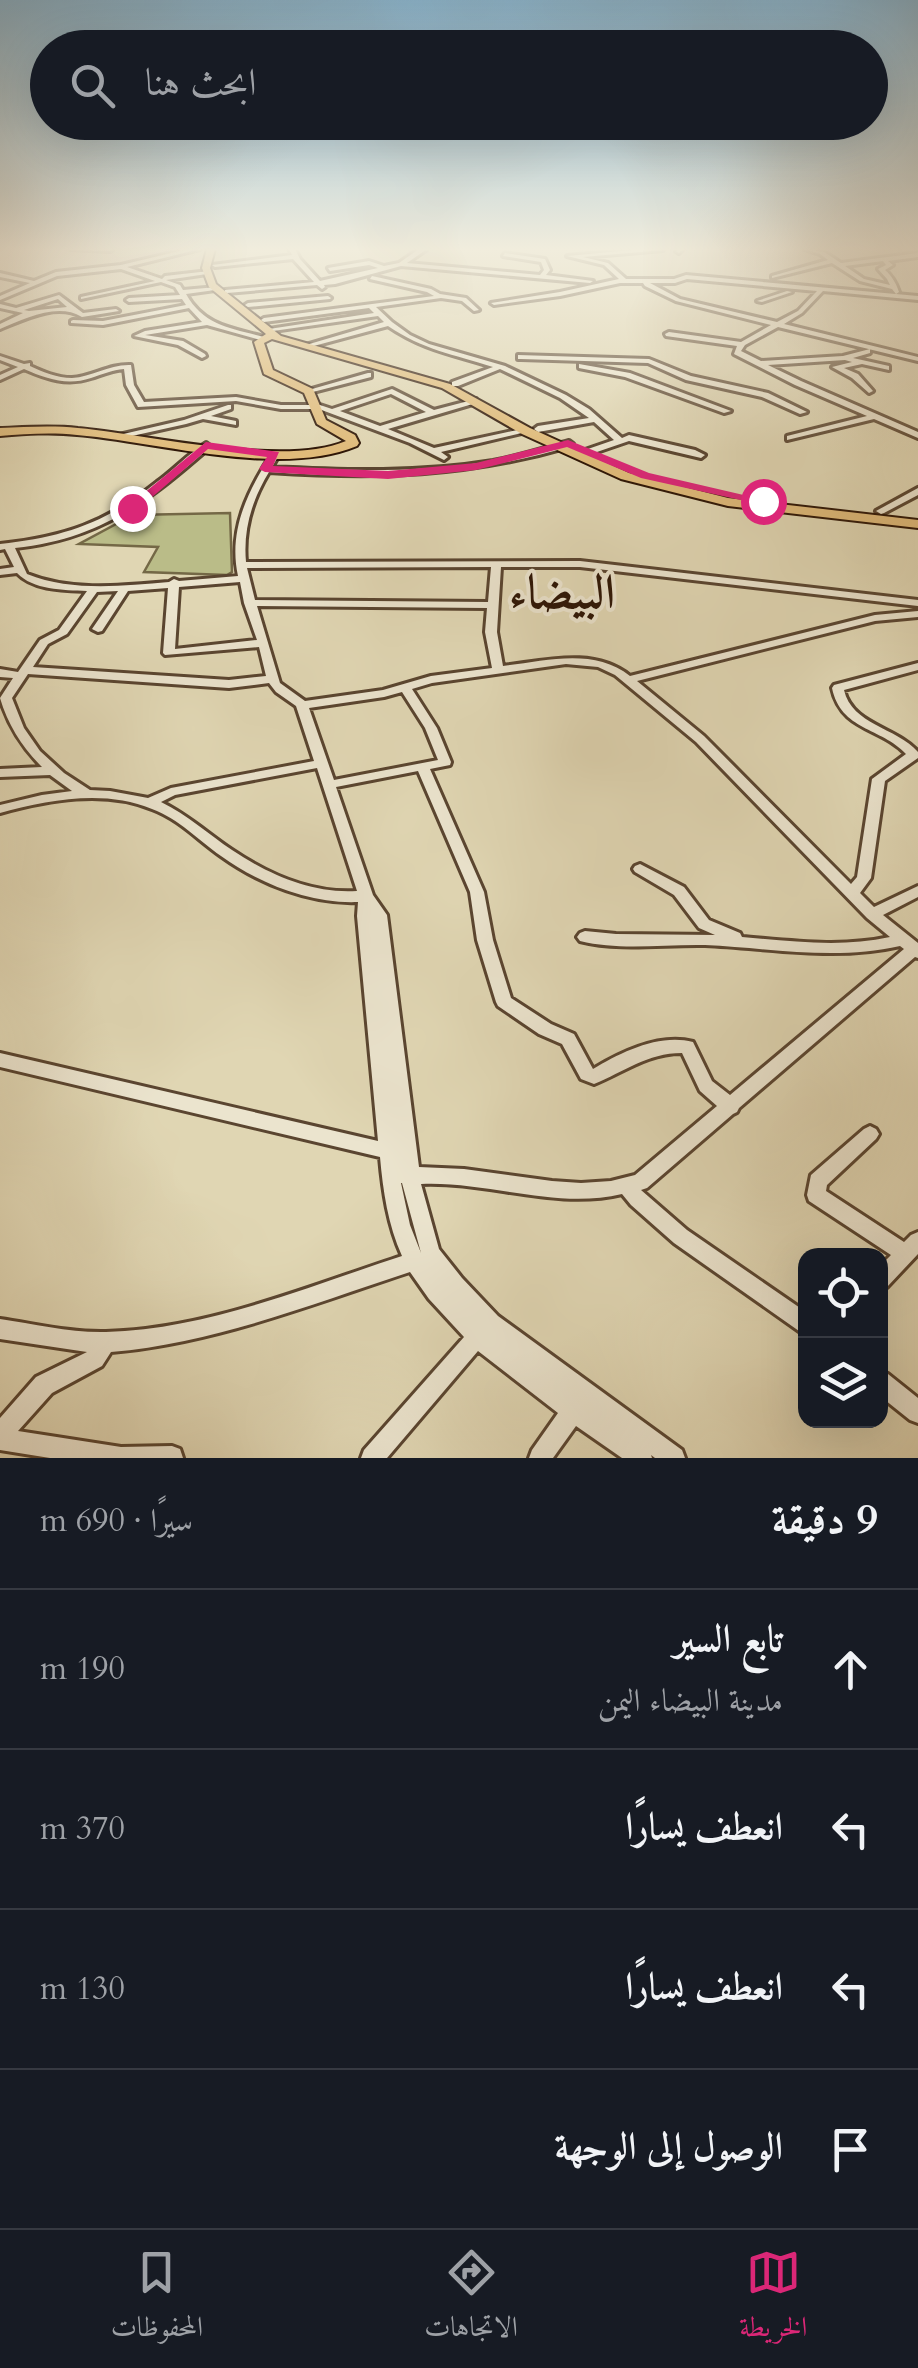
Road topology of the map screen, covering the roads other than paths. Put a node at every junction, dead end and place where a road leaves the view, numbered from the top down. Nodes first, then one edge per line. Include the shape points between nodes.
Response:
1 (135, 317) edge
2 (201, 317) edge
3 (252, 317) edge
4 (256, 317) edge
5 (313, 317) edge
6 (359, 317) edge
7 (381, 317) edge
8 (743, 317) edge
9 (791, 317) edge
10 (73, 322) dead end
11 (118, 323) junction
12 (207, 323) junction
13 (386, 324) junction
14 (776, 326) junction
15 (267, 331) junction
16 (150, 332) junction
17 (669, 334) dead end
18 (742, 344) junction
19 (310, 345) junction
20 (869, 350) junction
21 (202, 356) dead end
22 (521, 357) dead end
23 (0, 358) edge
24 (846, 358) junction
25 (918, 360) edge
26 (862, 362) junction
27 (542, 364) dead end
28 (759, 364) junction
29 (27, 366) junction
30 (499, 368) junction
31 (886, 368) dead end
32 (368, 375) dead end
33 (0, 378) edge
34 (455, 384) junction
35 (309, 390) junction
36 (868, 391) dead end
37 (244, 400) junction
38 (472, 401) junction
39 (315, 407) junction
40 (333, 410) junction
41 (727, 411) dead end
42 (803, 412) dead end
43 (434, 413) junction
44 (202, 416) junction
45 (875, 416) junction
46 (595, 418) junction
47 (233, 424) dead end
48 (379, 430) junction
49 (532, 430) junction
50 (0, 432) edge
51 (918, 434) edge
52 (123, 436) junction
53 (790, 438) dead end
54 (621, 440) junction
55 (564, 445) junction
56 (206, 446) junction
57 (434, 451) junction
58 (588, 452) junction
59 (275, 455) junction
60 (701, 456) dead end
61 (444, 458) dead end
62 (265, 469) junction
63 (918, 491) edge
64 (882, 515) junction
65 (918, 515) edge
66 (918, 524) edge
67 (5, 547) edge
68 (496, 563) junction
69 (240, 564) junction
70 (19, 570) junction
71 (0, 572) edge
72 (243, 579) junction
73 (174, 582) junction
74 (95, 587) junction
75 (125, 588) junction
76 (248, 603) junction
77 (918, 603) edge
78 (493, 604) junction
79 (918, 614) edge
80 (98, 629) dead end
81 (264, 642) junction
82 (918, 666) edge
83 (498, 671) junction
84 (0, 673) edge
85 (23, 673) junction
86 (274, 679) junction
87 (628, 680) junction
88 (404, 686) junction
89 (302, 705) junction
90 (318, 764) junction
91 (423, 768) junction
92 (51, 770) junction
93 (0, 773) edge
94 (328, 785) junction
95 (88, 795) junction
96 (149, 804) junction
97 (0, 809) edge
98 (640, 869) dead end
99 (918, 891) edge
100 (852, 894) junction
101 (366, 896) junction
102 (872, 914) junction
103 (585, 937) dead end
104 (747, 942) junction
105 (911, 947) edge
106 (0, 1060) edge
107 (731, 1107) junction
108 (870, 1134) dead end
109 (398, 1153) junction
110 (401, 1176) junction
111 (628, 1186) junction
112 (911, 1247) edge
113 (415, 1261) junction
114 (888, 1271) edge
115 (798, 1318) edge
116 (0, 1330) edge
117 (478, 1336) junction
118 (105, 1342) junction
119 (888, 1388) edge
120 (574, 1410) junction
121 (918, 1412) edge
122 (0, 1436) edge
123 (172, 1457) edge
124 (372, 1458) edge
125 (540, 1458) edge
126 (640, 1458) edge
127 (674, 1458) edge

1 - 11 street
2 - 12 street
3 - 15 main road
4 - 15 main road
5 - 15 street
6 - 15 street
7 - 13 street
8 - 14 street
9 - 14 street
10 - 11 street
11 - 16 street
12 - 15 street
12 - 16 street
13 - 19 street
13 - 30 street via 427,348
14 - 18 street
14 - 20 street
15 - 19 main road
15 - 35 main road via 261,356 270,375
15 - 38 main road via 305,348 406,372
16 - 21 street via 138,336 180,343
17 - 18 street
18 - 28 street via 739,354
19 - 34 main road
20 - 24 street
20 - 25 street
22 - 42 street via 648,361
23 - 29 street
24 - 26 street
24 - 28 street
26 - 31 street
26 - 36 street via 836,367
27 - 41 street via 603,369
28 - 45 street
29 - 33 street
29 - 37 street via 64,380 128,367 141,404
30 - 34 street
30 - 46 street
32 - 35 street
34 - 49 main road
35 - 39 main road
37 - 39 street
37 - 44 street
38 - 43 street
38 - 49 main road
39 - 40 street
39 - 59 main road via 321,422 351,438 351,446
40 - 43 street via 392,391
40 - 48 street
43 - 48 street
44 - 47 street
44 - 52 street
45 - 51 street
45 - 53 street
46 - 49 street
46 - 54 street
48 - 57 street
49 - 55 main road
49 - 57 street
50 - 52 main road
52 - 56 main road
54 - 58 street
54 - 60 street
55 - 58 main road
55 - 62 street via 416,474
55 - 64 main road via 625,476 694,495 794,512
56 - 59 main road
56 - 67 street via 114,519
57 - 61 street
58 - 64 main road via 646,476 731,496
59 - 62 street
62 - 69 street via 246,500
63 - 64 street
64 - 65 main road
64 - 66 main road
67 - 70 street
68 - 69 street
68 - 77 street via 606,566
68 - 78 street
69 - 72 street
70 - 71 street
70 - 74 street via 35,583
72 - 73 street
72 - 76 street
73 - 75 street
73 - 81 street via 169,653
74 - 75 street
74 - 85 street
75 - 80 street
76 - 78 street
76 - 81 street
78 - 83 street
79 - 87 street via 875,618
81 - 86 street
82 - 100 street via 838,688 850,713 914,755 876,785 864,878
83 - 87 street via 583,660
83 - 88 street
84 - 85 street
85 - 86 street via 229,684
85 - 92 street via 6,698 10,713
86 - 89 street
87 - 100 street via 710,748
88 - 89 street
88 - 91 street via 446,759
89 - 90 street
90 - 94 street
90 - 96 street via 171,792
91 - 94 street
91 - 107 street via 472,879 504,1002 568,1039 594,1077 633,1058 687,1047 706,1086
92 - 93 street
92 - 95 street
94 - 101 street
95 - 96 street
95 - 97 street
96 - 101 street via 282,882 331,897
98 - 104 street via 679,891 704,924
99 - 102 street
100 - 102 street
101 - 109 street
102 - 105 street
103 - 104 street
104 - 105 street
105 - 107 street
106 - 109 street
107 - 111 street
108 - 112 street via 818,1181 816,1195
109 - 110 street
110 - 111 street via 583,1193
110 - 113 street via 403,1230
110 - 127 street via 431,1253 454,1285 502,1331
111 - 115 street via 655,1216
112 - 114 street
113 - 117 street
113 - 118 street via 206,1325
116 - 118 street
117 - 120 street
117 - 124 street
118 - 122 street via 95,1359 44,1385
119 - 121 street
120 - 125 street
120 - 126 street
122 - 123 street via 104,1456

